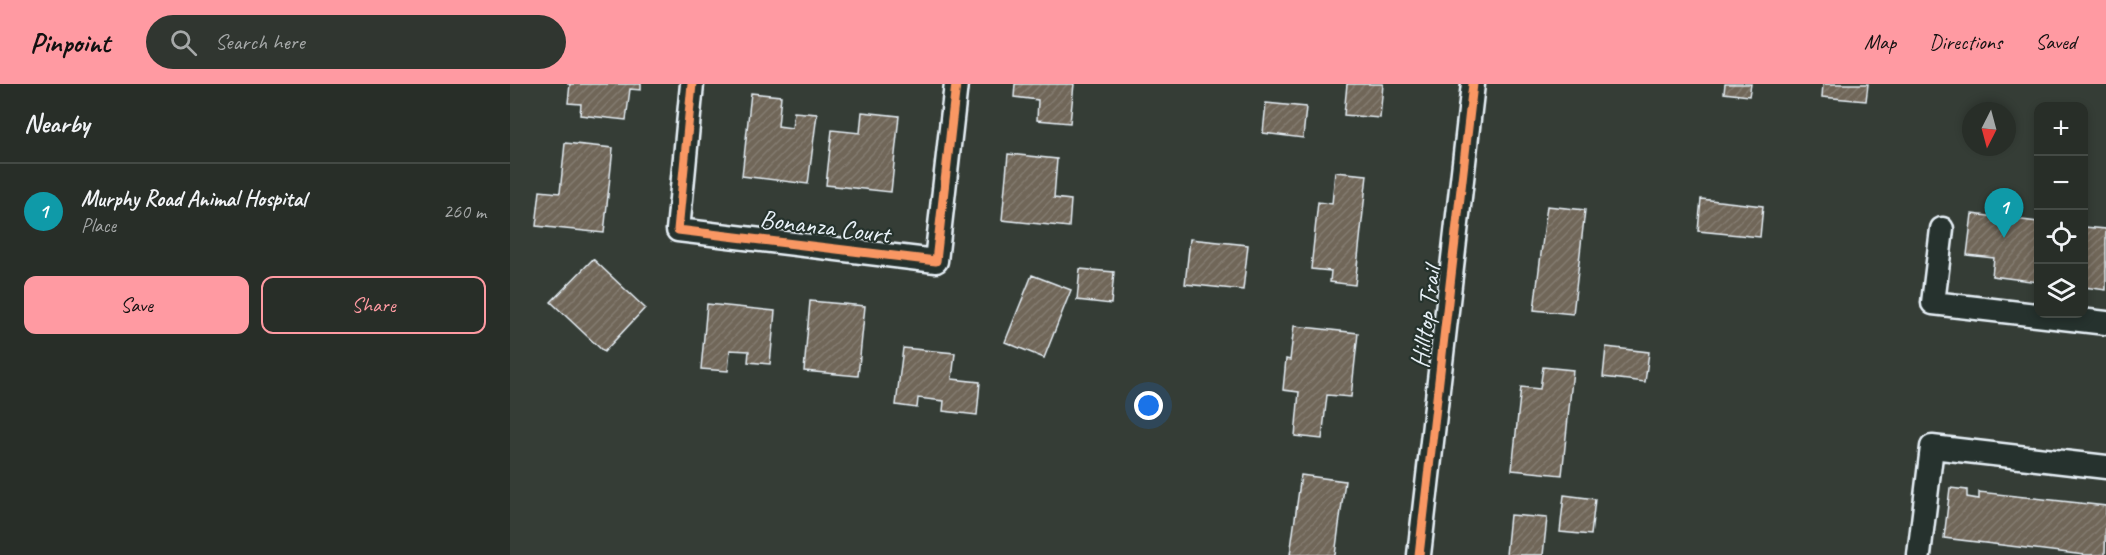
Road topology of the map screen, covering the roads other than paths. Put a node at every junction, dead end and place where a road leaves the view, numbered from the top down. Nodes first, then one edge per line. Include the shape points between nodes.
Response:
1 (692, 84) edge
2 (956, 84) edge
3 (1473, 84) edge
4 (1942, 229) dead end
5 (2106, 323) edge
6 (2106, 467) edge
7 (1419, 555) edge
8 (1919, 555) edge

1 - 2 street, Bonanza Court via 678,230 936,261
3 - 7 street, Hilltop Trail
4 - 5 street via 1934,303
6 - 8 street via 1932,447

